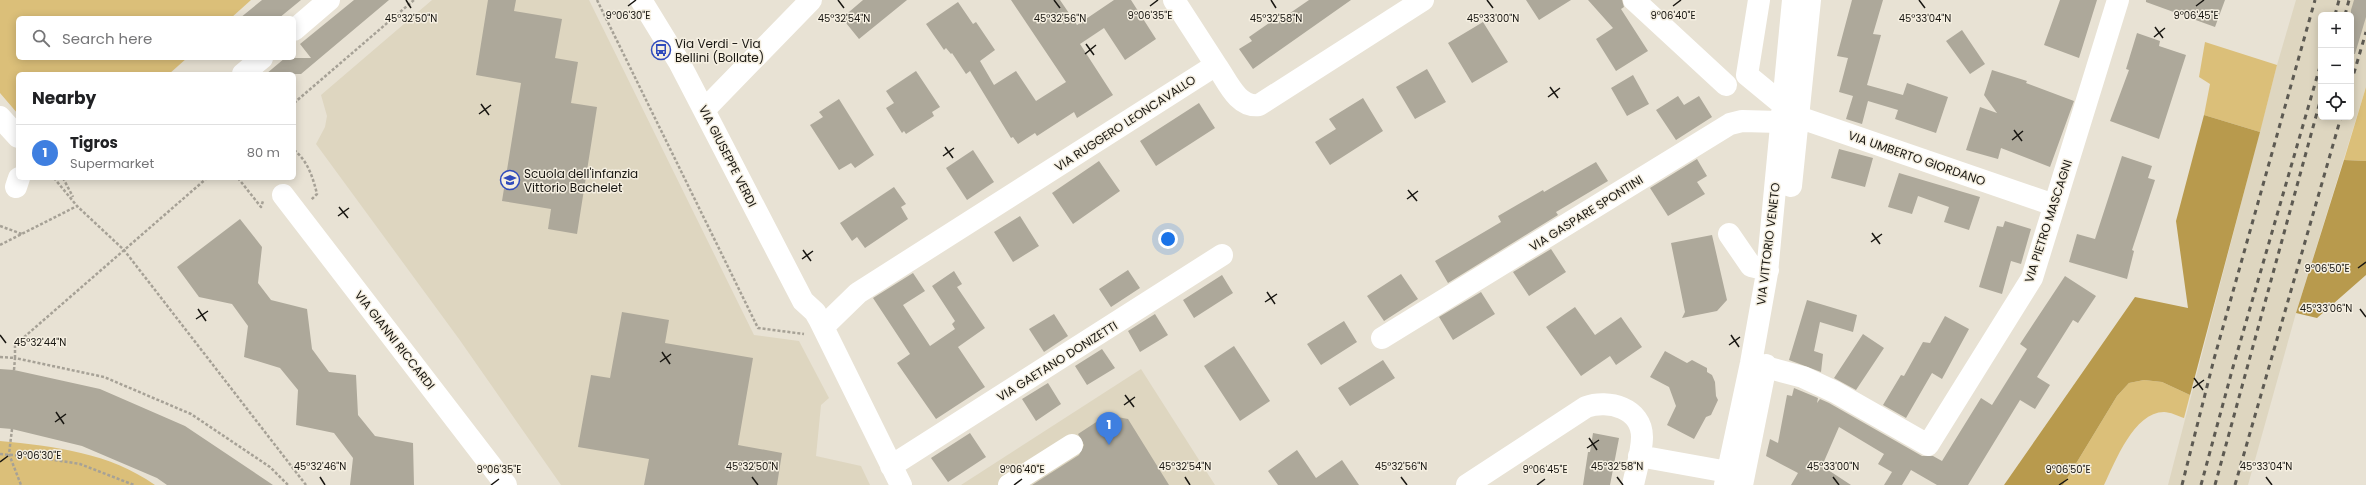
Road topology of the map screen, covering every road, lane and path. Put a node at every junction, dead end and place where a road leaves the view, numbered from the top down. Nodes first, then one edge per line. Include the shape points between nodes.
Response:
1 (329, 0) edge
2 (414, 0) edge
3 (597, 0) edge
4 (641, 0) edge
5 (654, 0) edge
6 (811, 0) edge
7 (1174, 0) edge
8 (1423, 0) edge
9 (1634, 0) edge
10 (1759, 0) edge
11 (1793, 0) edge
12 (1810, 0) edge
13 (2118, 0) edge
14 (296, 28) edge
15 (260, 60) edge
16 (1216, 65) junction
17 (246, 72) edge
18 (1726, 85) dead end
19 (296, 101) edge
20 (710, 105) junction
21 (1787, 114) junction
22 (0, 117) edge
23 (16, 135) edge
24 (296, 152) edge
25 (56, 180) edge
26 (64, 180) edge
27 (205, 180) edge
28 (240, 180) edge
29 (273, 197) joint
30 (75, 201) junction
31 (2054, 205) junction
32 (77, 206) junction
33 (298, 214) junction
34 (0, 226) edge
35 (22, 234) junction
36 (1729, 234) dead end
37 (0, 245) edge
38 (124, 250) junction
39 (1222, 255) dead end
40 (1768, 270) junction
41 (819, 319) junction
42 (791, 333) dead end
43 (1382, 338) dead end
44 (0, 357) edge
45 (15, 358) junction
46 (1759, 365) junction
47 (14, 370) dead end
48 (12, 429) dead end
49 (1072, 445) dead end
50 (0, 454) edge
51 (9, 454) junction
52 (1639, 456) junction
53 (891, 466) junction
54 (1732, 481) edge
55 (21, 485) edge
56 (134, 485) edge
57 (288, 485) edge
58 (306, 485) edge
59 (506, 485) edge
60 (901, 485) edge
61 (1009, 485) edge
62 (1467, 485) edge
63 (1633, 485) edge

1 - 14 street
2 - 19 path
3 - 42 path via 758,328
4 - 20 street, VIA GIUSEPPE VERDI
5 - 20 street, VIA GIUSEPPE VERDI via 692,54
6 - 20 street
7 - 16 street
8 - 16 street via 1258,105 1250,106 1243,102
9 - 18 street
10 - 21 street via 1747,75
11 - 21 street, VIA VITTORIO VENETO
12 - 21 street, VIA VITTORIO VENETO
13 - 31 street, VIA PIETRO MASCAGNI
15 - 17 street
16 - 41 street, VIA RUGGERO LEONCAVALLO
20 - 41 street, VIA GIUSEPPE VERDI via 803,301
21 - 31 street, VIA UMBERTO GIORDANO
21 - 40 street, VIA VITTORIO VENETO
21 - 43 street, VIA GASPARE SPONTINI via 1726,126
21 - 46 street, VIA VITTORIO VENETO via 1783,262
22 - 23 street
24 - 33 path via 312,175 317,194
25 - 30 path
26 - 30 path
27 - 38 path
28 - 29 path via 261,207
29 - 33 street, VIA GIANNI RICCARDI
30 - 32 path
31 - 46 street, VIA PIETRO MASCAGNI via 2032,278 1928,445 1835,392 1803,377
32 - 35 path
32 - 38 path
33 - 59 street, VIA GIANNI RICCARDI
34 - 35 path
35 - 37 path
36 - 40 street via 1751,266
38 - 45 path via 15,345
38 - 58 path
39 - 53 street, VIA GAETANO DONIZETTI
40 - 46 street, VIA VITTORIO VENETO
41 - 53 street, VIA GIUSEPPE VERDI
44 - 45 path
45 - 47 path
45 - 57 path via 104,377 191,414 270,467
46 - 54 street, VIA VITTORIO VENETO
48 - 51 path
49 - 61 street
50 - 51 path
51 - 55 path
51 - 56 path via 80,464
52 - 54 street
52 - 62 street via 1642,435 1638,423 1627,410 1615,404 1599,402 1586,407
52 - 63 street
53 - 60 street, VIA GIUSEPPE VERDI

